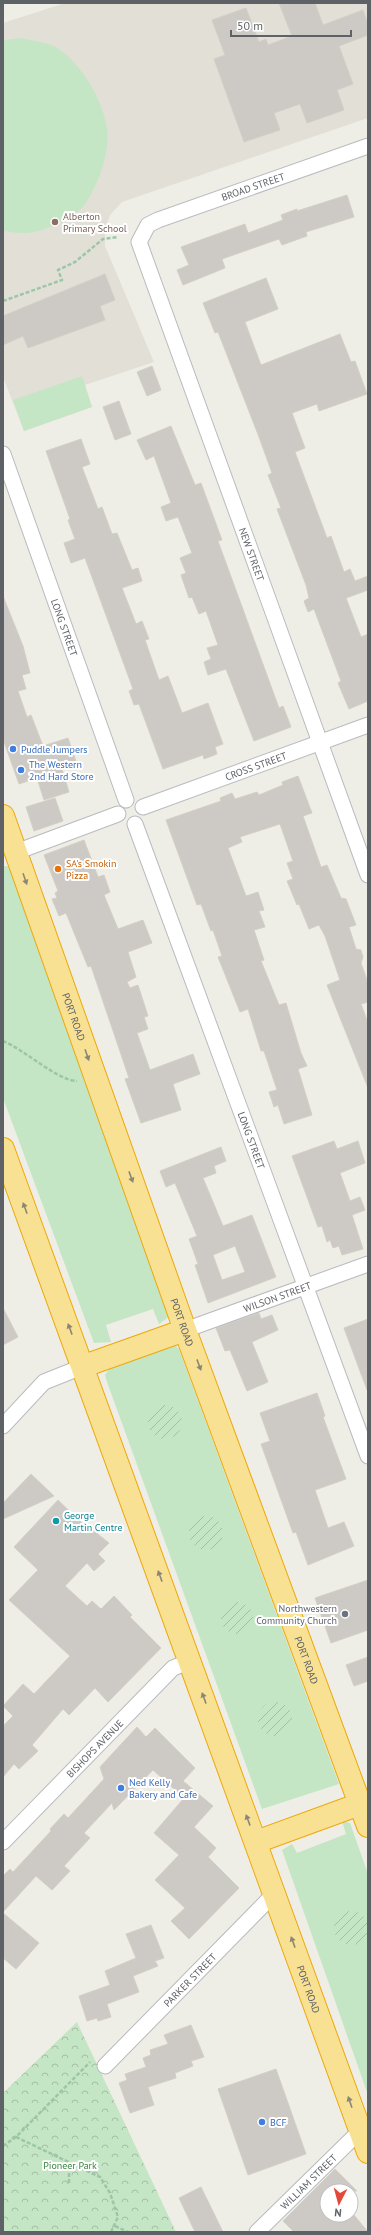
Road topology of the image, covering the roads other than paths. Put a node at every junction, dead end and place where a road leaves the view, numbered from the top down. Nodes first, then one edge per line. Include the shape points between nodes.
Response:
1 (368, 146) edge
2 (142, 234) joint
3 (3, 454) edge
4 (368, 725) edge
5 (320, 743) junction
6 (126, 800) junction
7 (143, 807) junction
8 (118, 814) junction
9 (3, 816) edge
10 (136, 824) junction
11 (9, 854) edge
12 (368, 875) edge
13 (3, 1149) edge
14 (368, 1264) edge
15 (306, 1286) junction
16 (185, 1330) junction
17 (84, 1366) junction
18 (3, 1426) edge
19 (368, 1456) edge
20 (191, 1661) junction
21 (364, 1803) edge
22 (368, 1826) edge
23 (3, 1842) edge
24 (256, 1842) junction
25 (275, 1893) junction
26 (98, 2063) road end
27 (360, 2131) junction
28 (368, 2152) edge
29 (257, 2232) edge

1 - 2 street, BROAD STREET via 158,220 148,225
2 - 5 street, NEW STREET via 139,242 141,251
3 - 6 street, LONG STREET
4 - 5 street, CROSS STREET
5 - 7 street, CROSS STREET
5 - 12 street, NEW STREET
6 - 7 street via 135,800
6 - 8 street via 120,805
7 - 10 street via 142,818
8 - 10 street via 127,824
8 - 11 street
9 - 11 highway, PORT ROAD
10 - 15 street, LONG STREET
11 -> 16 highway, PORT ROAD via 95,1078
17 -> 13 highway, PORT ROAD
14 - 15 street, WILSON STREET
15 - 16 street, WILSON STREET
15 - 19 street, LONG STREET
16 - 17 highway
16 -> 21 highway, PORT ROAD
17 - 18 street via 44,1382
20 -> 17 highway, PORT ROAD
20 - 23 street, BISHOPS AVENUE via 173,1668
24 -> 20 highway, PORT ROAD
21 - 22 highway, PORT ROAD
21 - 24 highway
24 - 25 highway, PORT ROAD
25 - 26 street, PARKER STREET
27 -> 25 highway, PORT ROAD
27 - 28 highway, PORT ROAD
27 - 29 street, WILLIAM STREET

